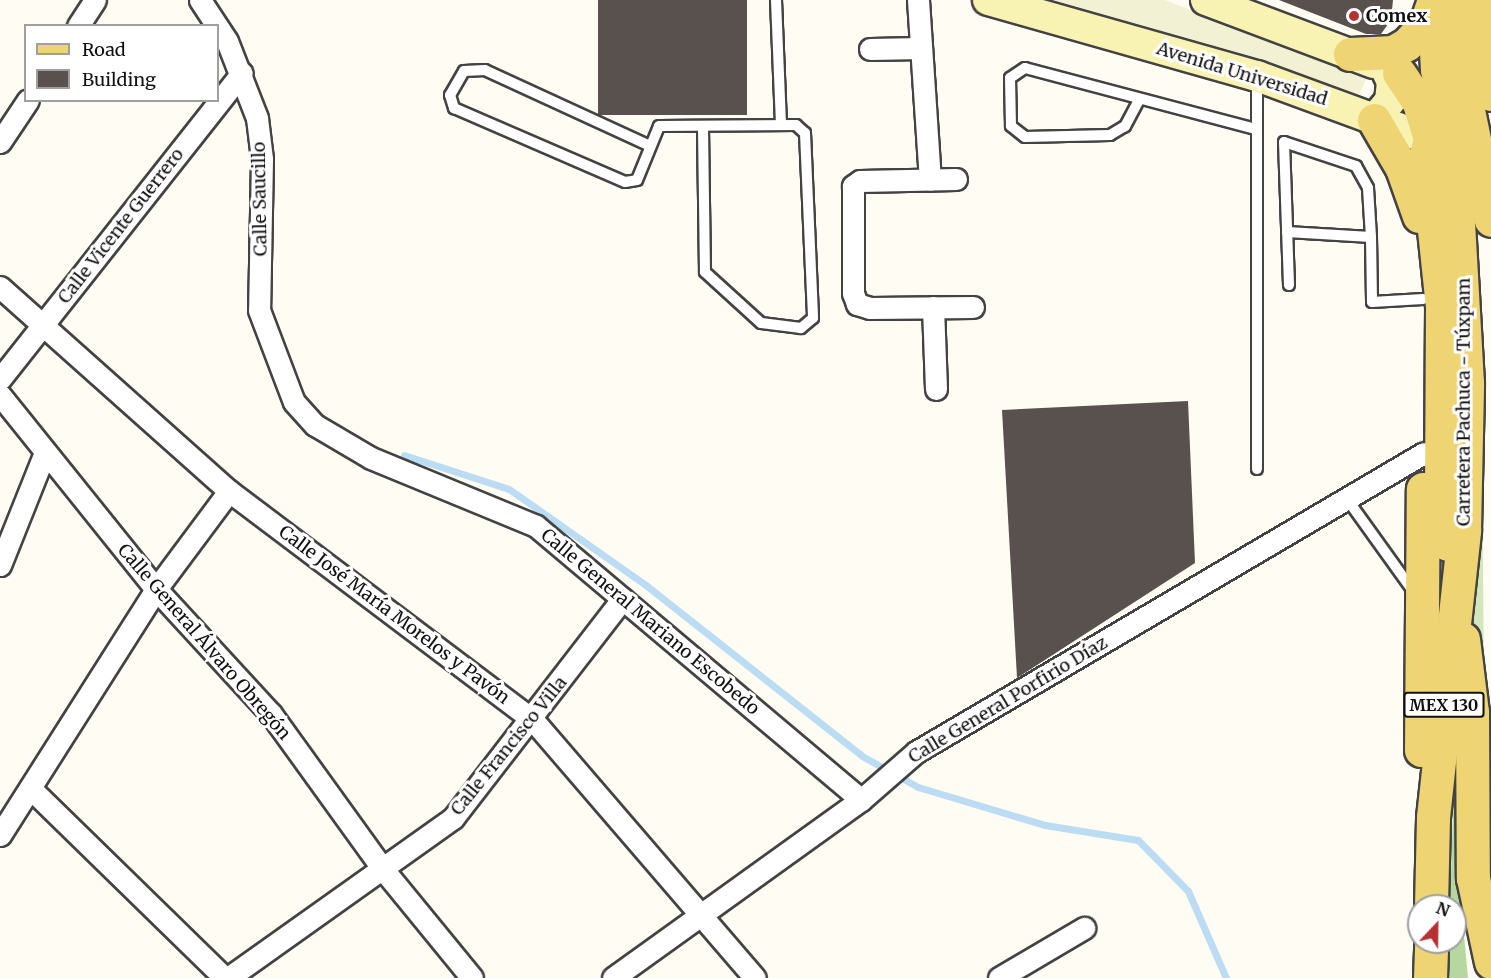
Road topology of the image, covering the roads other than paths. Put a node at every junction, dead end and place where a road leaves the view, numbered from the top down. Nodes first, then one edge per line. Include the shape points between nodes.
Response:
1 (95, 0) edge
2 (200, 0) edge
3 (776, 0) edge
4 (918, 0) edge
5 (988, 0) edge
6 (1206, 0) edge
7 (1487, 0) edge
8 (1442, 1) edge
9 (79, 24) edge
10 (214, 24) edge
11 (219, 33) edge
12 (921, 48) junction
13 (870, 50) dead end
14 (1350, 54) junction
15 (1392, 70) junction
16 (242, 73) junction
17 (1257, 76) junction
18 (1140, 100) junction
19 (27, 102) edge
20 (1374, 120) junction
21 (781, 123) junction
22 (1466, 125) edge
23 (703, 127) junction
24 (1256, 129) junction
25 (0, 142) edge
26 (648, 145) junction
27 (956, 179) dead end
28 (930, 180) junction
29 (1491, 220) edge
30 (1287, 232) junction
31 (1371, 237) junction
32 (1289, 285) dead end
33 (0, 287) edge
34 (1423, 299) junction
35 (933, 307) junction
36 (973, 307) dead end
37 (46, 322) junction
38 (280, 373) joint
39 (0, 379) edge
40 (936, 389) dead end
41 (0, 394) edge
42 (1424, 453) junction
43 (44, 455) junction
44 (1257, 469) dead end
45 (229, 491) junction
46 (1347, 499) junction
47 (0, 565) edge
48 (156, 589) junction
49 (1455, 593) junction
50 (622, 599) junction
51 (1420, 601) junction
52 (533, 720) junction
53 (30, 788) junction
54 (867, 795) junction
55 (1433, 817) junction
56 (0, 834) edge
57 (382, 868) junction
58 (1431, 894) edge
59 (701, 914) junction
60 (1084, 928) dead end
61 (1431, 954) edge
62 (1491, 962) edge
63 (227, 978) edge
64 (472, 978) edge
65 (614, 978) edge
66 (755, 978) edge
67 (999, 978) edge
68 (1430, 978) edge

1 - 9 street
2 - 10 street, Calle Saucillo
3 - 21 lane
4 - 12 street
5 - 17 main road, Avenida Universidad
6 - 14 main road
7 - 22 main road
8 - 14 main road via 1407,44 1393,52
8 - 22 main road, MEX 130 via 1437,69
11 - 16 street, Calle Saucillo
12 - 13 street
12 - 28 street
14 - 15 main road
15 - 20 main road via 1392,94
15 - 22 main road
16 - 37 street, Calle Vicente Guerrero
16 - 38 street, Calle Saucillo via 257,118 262,159 259,310
17 - 20 main road, Avenida Universidad
17 - 24 lane
18 - 18 lane via 1025,68 1010,78 1011,126 1025,137 1110,135 1125,126
18 - 24 lane
19 - 25 street
20 - 22 main road
20 - 34 main road via 1402,168 1419,216
21 - 23 lane
21 - 23 lane via 805,133 813,318 801,328 761,323 705,272
22 - 29 main road, MEX 130
22 - 49 main road, Carretera Pachuca - Túxpam / MEX 130 via 1465,520
23 - 26 lane via 659,126
24 - 44 lane
26 - 26 lane via 485,70 464,71 450,95 454,108 625,182 638,180
27 - 28 street
28 - 35 street via 860,181 851,193 857,304
30 - 31 lane
30 - 31 lane via 1284,142 1356,166 1368,188
30 - 32 lane
31 - 34 lane via 1372,302
33 - 37 street, Calle José María Morelos y Pavón
34 - 42 main road
35 - 36 street
35 - 40 street
37 - 39 street, Calle Vicente Guerrero
37 - 45 street, Calle José María Morelos y Pavón
38 - 50 street, Calle General Mariano Escobedo via 294,402 315,425 371,458 536,526
41 - 43 street, Calle General Álvaro Obregón
42 - 46 street, Calle General Porfirio Díaz
42 - 51 main road
43 - 47 street
43 - 48 street, Calle General Álvaro Obregón
45 - 48 street
45 - 52 street, Calle José María Morelos y Pavón
46 - 51 lane
46 - 54 street, Calle General Porfirio Díaz via 916,752
48 - 53 street
48 - 57 street, Calle General Álvaro Obregón via 272,714
49 - 55 main road, Carretera Pachuca - Túxpam / MEX 130
49 - 62 main road via 1472,712 1473,878
50 - 52 street, Calle Francisco Villa
50 - 54 street, Calle General Mariano Escobedo
51 - 55 main road via 1421,758
52 - 57 street, Calle Francisco Villa via 453,818
52 - 59 street, Calle José María Morelos y Pavón
53 - 56 street
53 - 63 street
54 - 59 street, Calle General Porfirio Díaz
55 - 58 main road, Carretera Pachuca - Túxpam / MEX 130
57 - 63 street, Calle Francisco Villa
57 - 64 street, Calle General Álvaro Obregón
59 - 65 street, Calle General Porfirio Díaz
59 - 66 street, Calle José María Morelos y Pavón
60 - 67 street
61 - 68 main road

